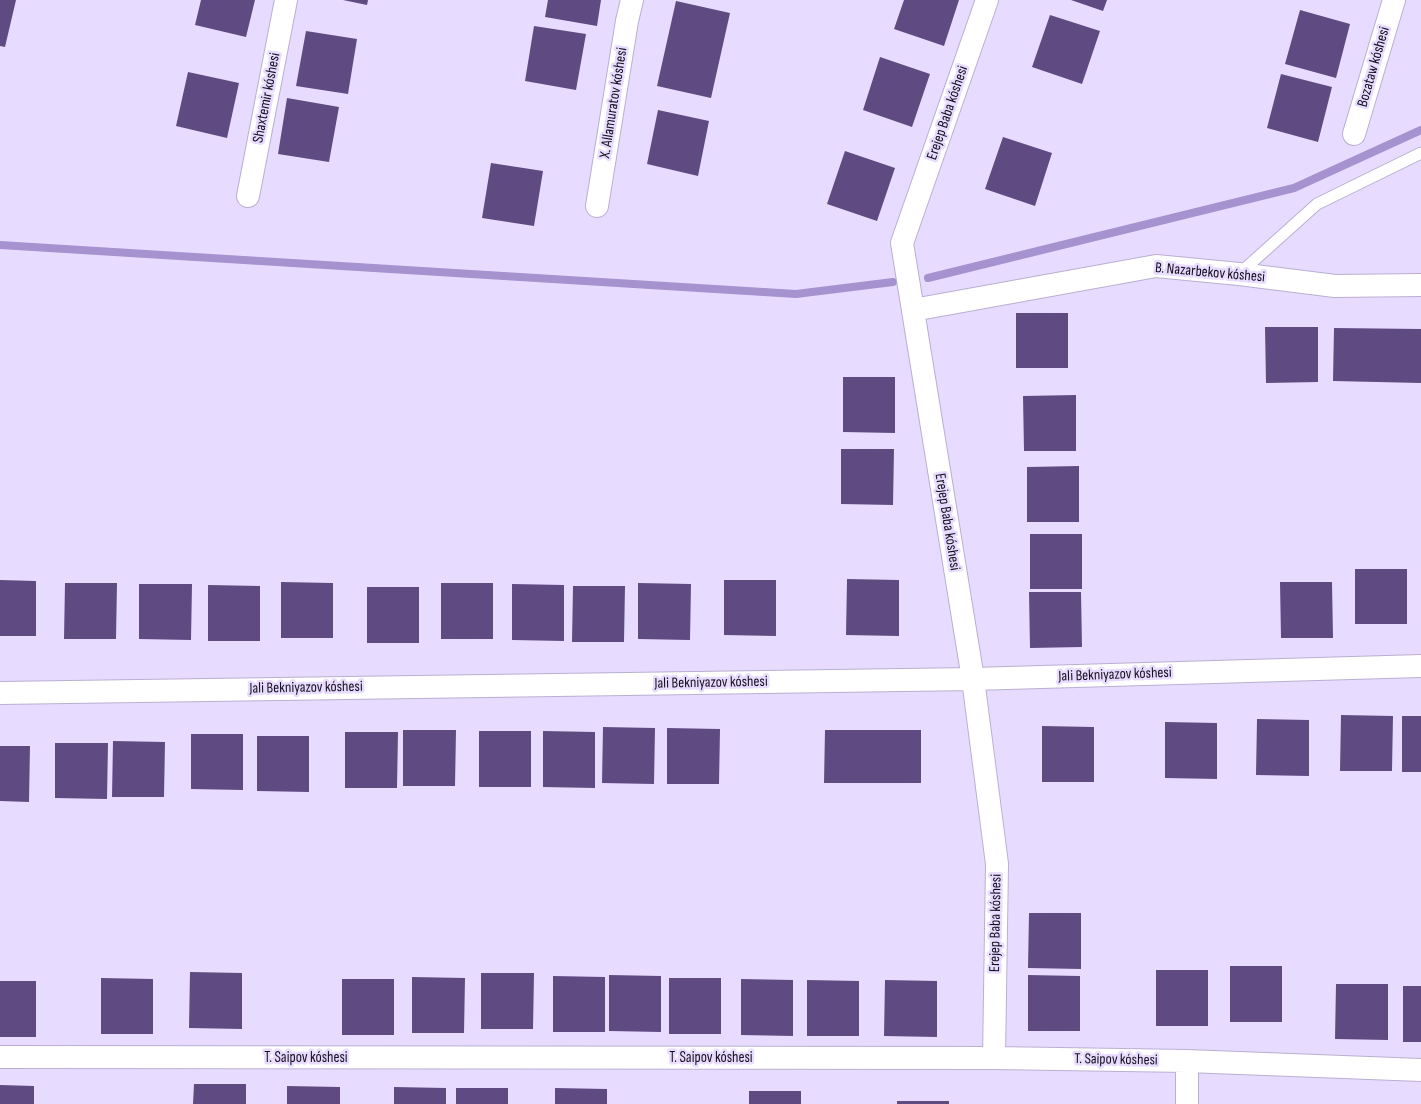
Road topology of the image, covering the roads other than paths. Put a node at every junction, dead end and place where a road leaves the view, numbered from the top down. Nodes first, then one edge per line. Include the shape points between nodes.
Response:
1 (286, 0) edge
2 (632, 0) edge
3 (987, 0) edge
4 (1394, 0) edge
5 (1354, 134) dead end
6 (1421, 153) edge
7 (248, 196) dead end
8 (596, 206) dead end
9 (1239, 274) junction
10 (1421, 285) edge
11 (913, 310) junction
12 (1421, 666) edge
13 (973, 679) junction
14 (0, 693) edge
15 (0, 1057) edge
16 (994, 1058) junction
17 (1187, 1062) junction
18 (1421, 1070) edge
19 (1187, 1104) edge

1 - 7 street, Shaxtemir kóshesi
2 - 8 street, X. Allamuratov kóshesi
3 - 11 street, Erejep Baba kóshesi via 902,243
4 - 5 street, Bozataw kóshesi
6 - 9 lane via 1317,204
9 - 10 street, B. Nazarbekov kóshesi via 1335,286
9 - 11 street, B. Nazarbekov kóshesi via 1156,266
11 - 13 street, Erejep Baba kóshesi
12 - 13 street, Jali Bekniyazov kóshesi
13 - 14 street, Jali Bekniyazov kóshesi
13 - 16 street, Erejep Baba kóshesi via 998,864
15 - 16 street, T. Saipov kóshesi
16 - 17 street, T. Saipov kóshesi
17 - 18 street, T. Saipov kóshesi
17 - 19 street

